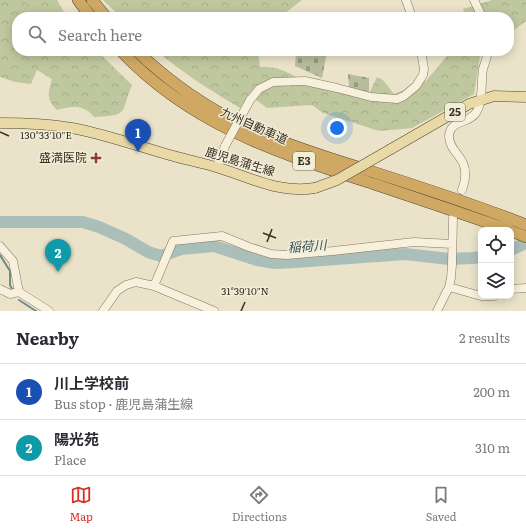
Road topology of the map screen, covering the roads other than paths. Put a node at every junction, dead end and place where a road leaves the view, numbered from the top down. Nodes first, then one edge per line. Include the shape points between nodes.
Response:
1 (78, 0) edge
2 (92, 0) edge
3 (406, 0) edge
4 (474, 0) edge
5 (87, 12) edge
6 (102, 12) edge
7 (410, 12) edge
8 (480, 12) edge
9 (126, 56) edge
10 (142, 56) edge
11 (422, 56) edge
12 (487, 56) edge
13 (526, 97) edge
14 (480, 100) junction
15 (0, 123) edge
16 (217, 167) junction
17 (462, 190) dead end
18 (453, 218) dead end
19 (524, 224) edge
20 (501, 227) edge
21 (514, 232) edge
22 (526, 237) edge
23 (0, 246) edge
24 (452, 248) junction
25 (154, 286) junction
26 (449, 287) junction
27 (526, 288) edge
28 (0, 289) edge
29 (514, 289) edge
30 (18, 292) junction
31 (478, 295) edge
32 (49, 311) edge
33 (103, 311) edge
34 (214, 311) edge
35 (437, 311) edge

1 - 5 highway
2 - 6 highway
3 - 7 street
4 - 8 street
9 - 20 highway, 九州自動車道 / E3 via 179,101 253,141 317,166
10 - 19 highway, 九州自動車道 / E3 via 186,92 227,117 257,131 322,156
11 - 16 street, bridge via 423,75 416,86 397,99 371,97 305,81 273,82 259,89 250,100 225,146
12 - 14 street
13 - 14 main road, 鹿児島蒲生線 / 25 via 499,96
14 - 16 main road, 鹿児島蒲生線 / 25, bridge via 337,180 315,188 290,190
14 - 17 street via 473,117 455,124 449,136 450,143 463,163 465,181
15 - 16 main road, 鹿児島蒲生線 / 25 via 30,123 71,128
18 - 24 street
21 - 22 highway, 九州自動車道 / E3
23 - 30 street via 13,261
24 - 25 street via 414,242 287,255 271,254 222,236 173,241
24 - 26 street
25 - 33 street via 136,282 126,285 117,291
25 - 34 street
26 - 31 street
26 - 35 street
27 - 29 street
28 - 30 street via 10,294
30 - 32 street

